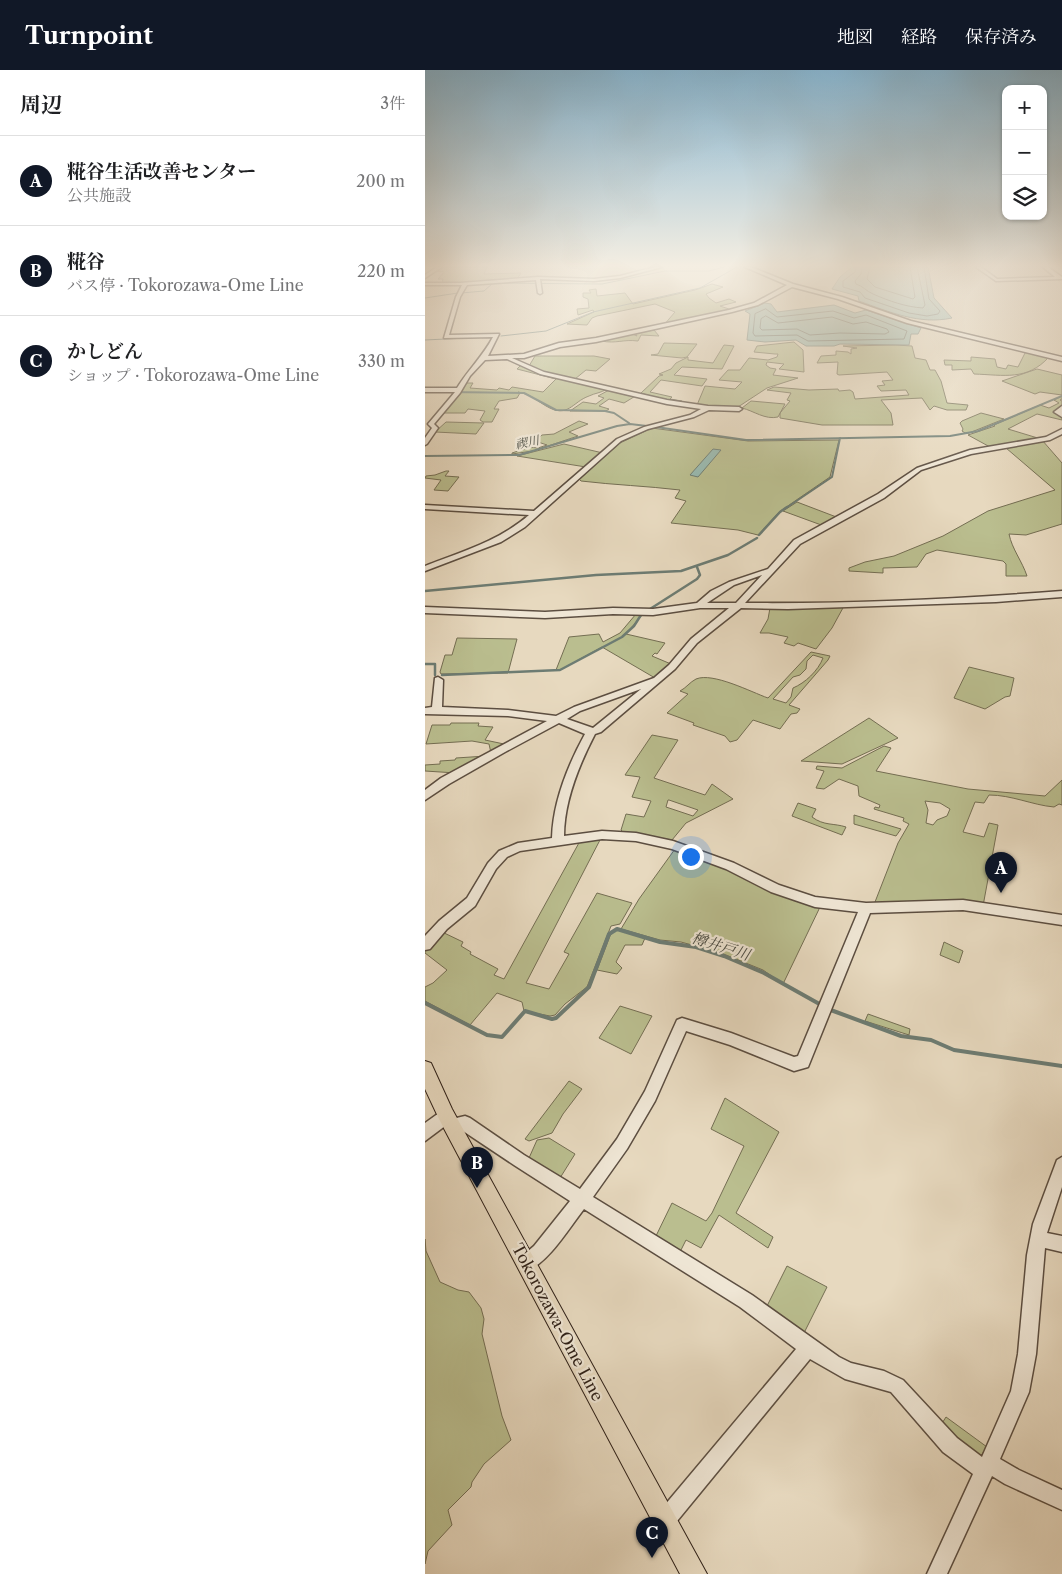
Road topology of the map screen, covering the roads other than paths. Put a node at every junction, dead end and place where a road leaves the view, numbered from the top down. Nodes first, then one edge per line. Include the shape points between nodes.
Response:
1 (495, 337) edge
2 (611, 337) edge
3 (972, 337) edge
4 (483, 358) junction
5 (509, 359) junction
6 (1062, 359) edge
7 (425, 390) edge
8 (457, 392) junction
9 (708, 408) junction
10 (1062, 408) edge
11 (739, 409) dead end
12 (1062, 415) edge
13 (428, 426) edge
14 (1062, 431) edge
15 (425, 443) edge
16 (425, 507) edge
17 (537, 513) junction
18 (425, 569) edge
19 (769, 571) junction
20 (1062, 594) edge
21 (699, 605) junction
22 (736, 607) junction
23 (425, 610) edge
24 (438, 680) dead end
25 (655, 681) junction
26 (437, 710) junction
27 (425, 712) edge
28 (556, 720) junction
29 (591, 732) junction
30 (425, 796) edge
31 (558, 841) junction
32 (866, 908) junction
33 (1062, 920) edge
34 (425, 945) edge
35 (425, 1069) edge
36 (449, 1121) junction
37 (425, 1133) edge
38 (1062, 1165) edge
39 (581, 1199) junction
40 (1039, 1239) junction
41 (1062, 1244) edge
42 (527, 1263) junction
43 (809, 1347) junction
44 (987, 1467) junction
45 (1062, 1500) edge
46 (666, 1520) junction
47 (694, 1574) edge
48 (937, 1574) edge

1 - 4 street
2 - 5 street via 559,345
3 - 6 street
4 - 5 street
4 - 8 street
5 - 9 street via 547,374 667,402
7 - 8 street
8 - 13 street
9 - 11 street
9 - 17 street via 619,440
10 - 12 street via 1057,412
13 - 15 street via 435,428
14 - 19 street via 1048,438 970,452 919,469 871,502 797,542
16 - 17 street
17 - 18 street via 498,540
19 - 21 street via 723,589
19 - 22 street
20 - 22 street
21 - 22 street
21 - 23 street via 653,612 545,615
22 - 25 street via 694,640
24 - 26 street
25 - 28 street via 590,702
25 - 29 street
26 - 27 street
26 - 28 street via 508,713
28 - 29 street
28 - 30 street via 445,781
29 - 31 street via 559,815
31 - 32 street via 617,835 656,840 720,862 789,895 815,902
31 - 34 street via 503,854 471,902
32 - 33 street via 963,905
32 - 39 street via 803,1062 794,1064 682,1024 649,1096 622,1144
35 - 36 main road, Tokorozawa-Ome Line
36 - 37 street
36 - 39 street via 465,1122
36 - 42 main road, Tokorozawa-Ome Line
38 - 40 street via 1041,1224
39 - 42 street
39 - 43 street via 746,1301
40 - 41 street
40 - 44 street via 1020,1392
42 - 46 main road, Tokorozawa-Ome Line
43 - 44 street via 846,1370 897,1386 950,1445
43 - 46 street
44 - 45 street
44 - 48 street
46 - 47 main road, Tokorozawa-Ome Line

